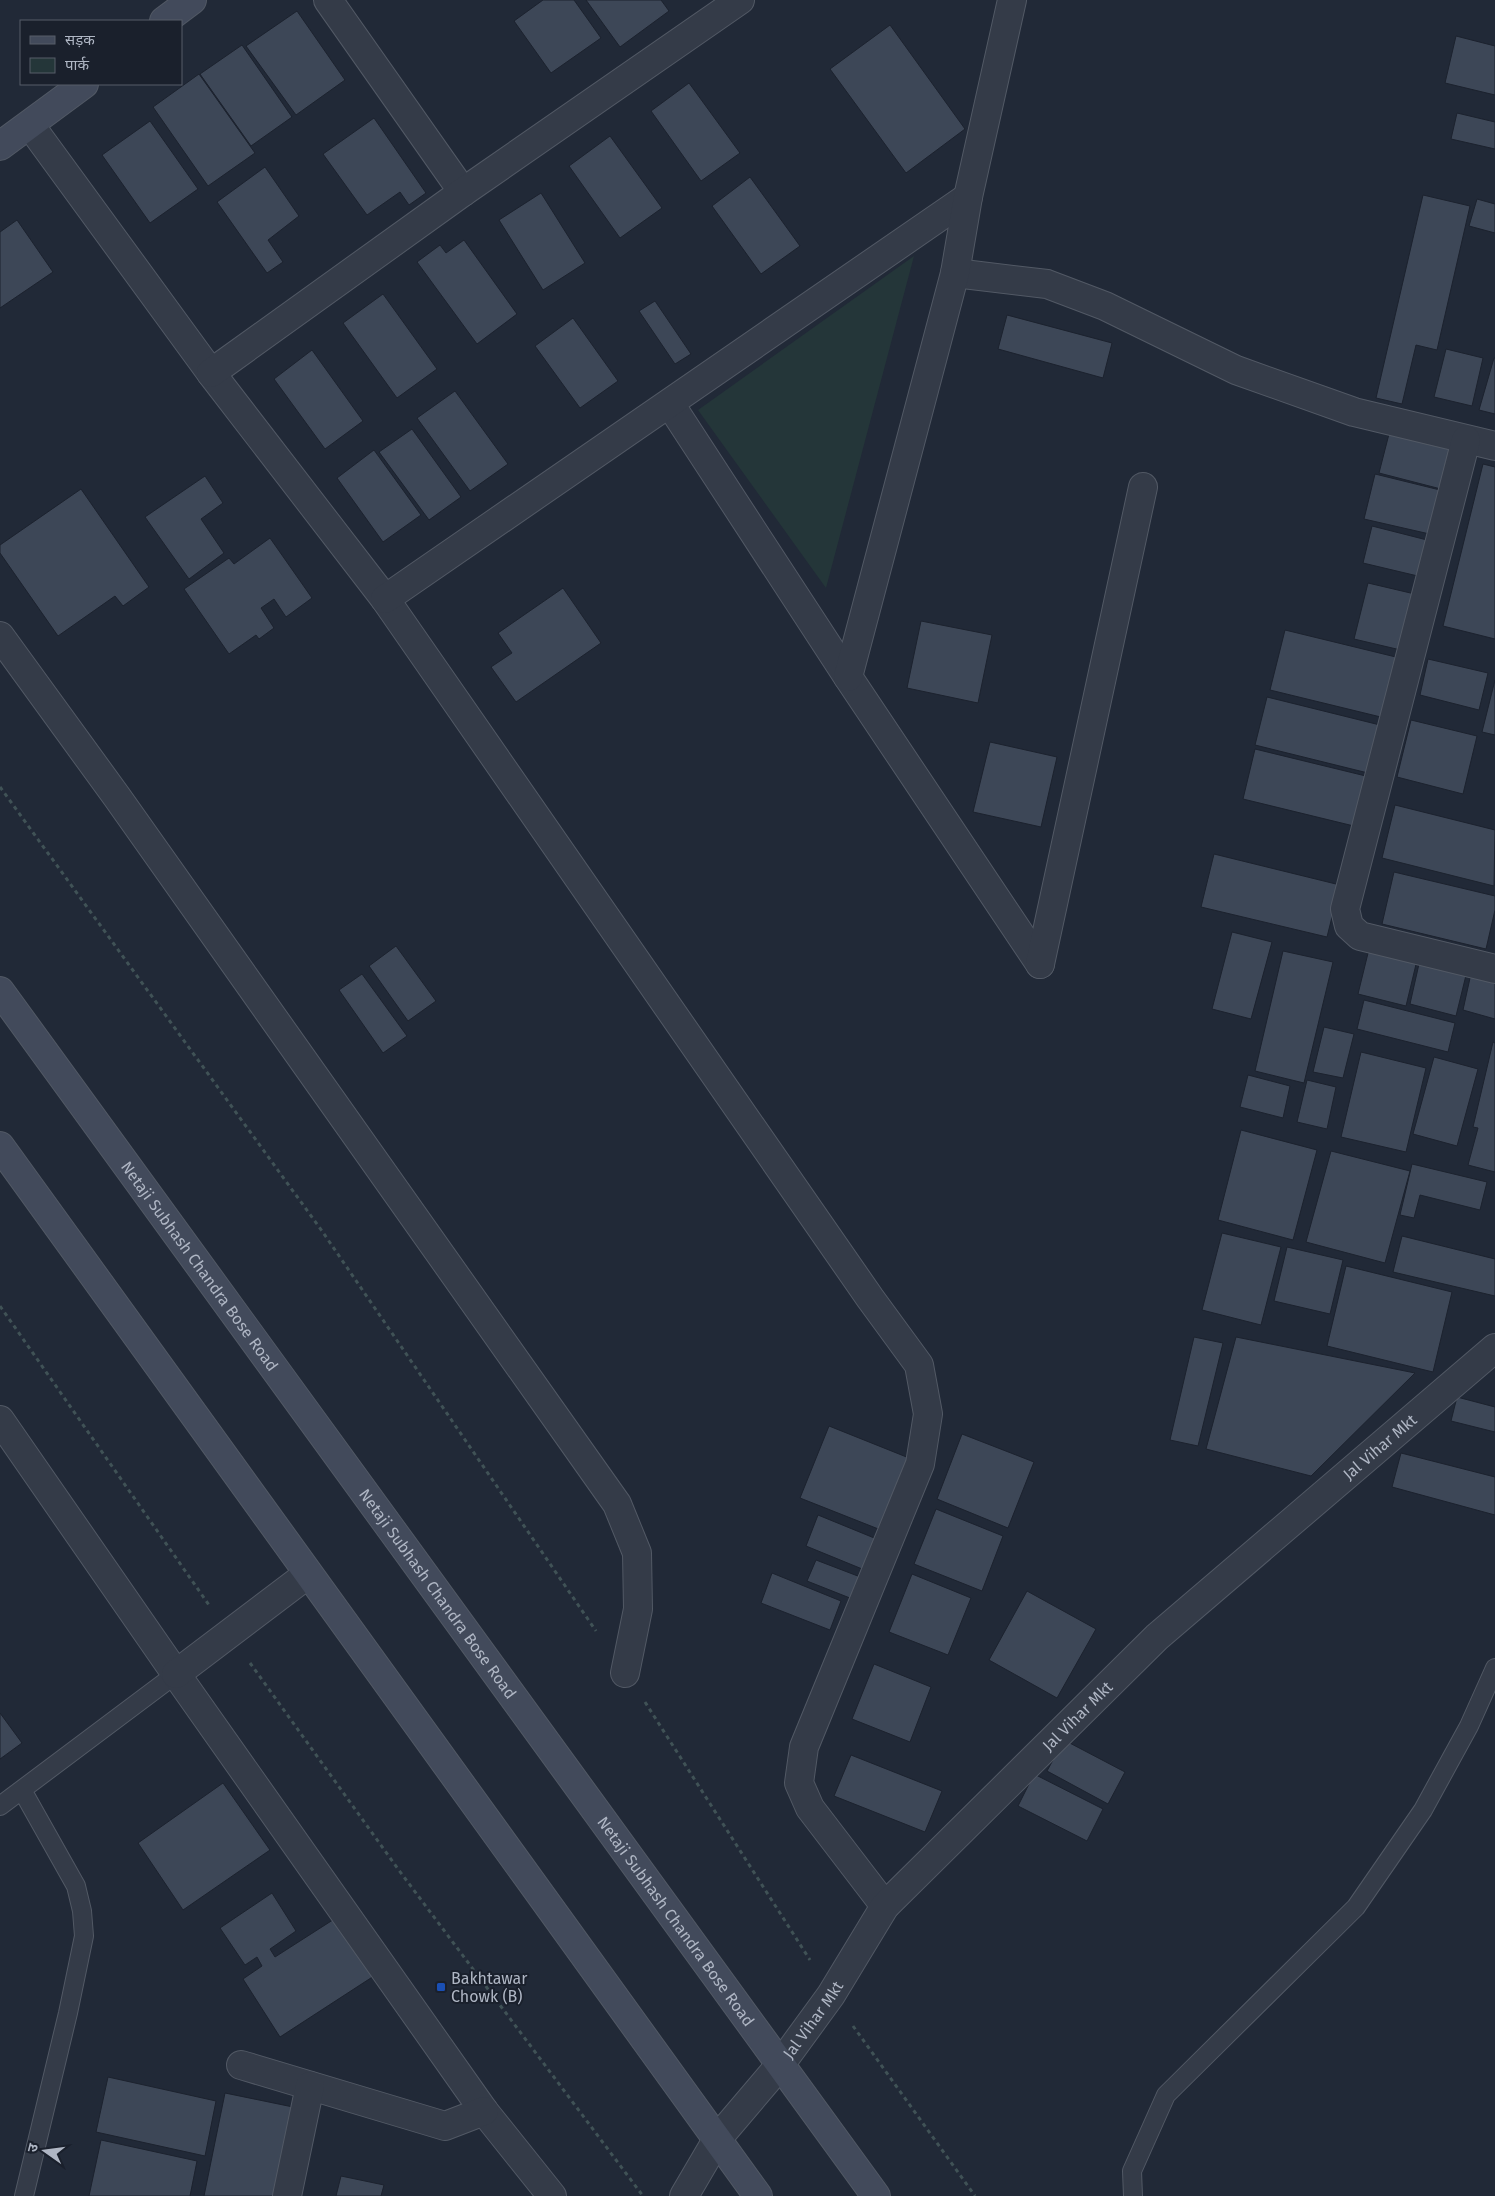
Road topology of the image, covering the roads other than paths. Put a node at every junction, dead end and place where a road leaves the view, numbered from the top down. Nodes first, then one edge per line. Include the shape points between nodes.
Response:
1 (192, 0) edge
2 (328, 0) edge
3 (740, 0) edge
4 (1012, 0) edge
5 (165, 20) edge
6 (83, 85) edge
7 (30, 125) junction
8 (0, 146) edge
9 (463, 192) junction
10 (968, 197) junction
11 (955, 273) junction
12 (211, 373) junction
13 (670, 404) junction
14 (1466, 440) junction
15 (1495, 446) edge
16 (1143, 488) dead end
17 (385, 599) junction
18 (0, 636) edge
19 (848, 677) junction
20 (1495, 969) edge
21 (0, 991) edge
22 (0, 1146) edge
23 (1495, 1348) edge
24 (0, 1420) edge
25 (308, 1574) junction
26 (1495, 1668) edge
27 (625, 1673) road end
28 (176, 1674) junction
29 (22, 1790) junction
30 (0, 1806) edge
31 (885, 1906) junction
32 (241, 2065) dead end
33 (780, 2065) junction
34 (310, 2086) junction
35 (484, 2111) junction
36 (718, 2138) junction
37 (24, 2196) edge
38 (287, 2196) edge
39 (552, 2196) edge
40 (684, 2196) edge
41 (758, 2196) edge
42 (876, 2196) edge
43 (1132, 2196) edge

1 - 5 main road
2 - 9 street
3 - 9 street
4 - 10 street
6 - 7 main road
7 - 8 main road
7 - 12 street
9 - 12 street
10 - 11 street
10 - 13 street
11 - 14 street via 1047,284 1106,306 1236,370 1354,412
11 - 19 street
12 - 17 street
13 - 17 street
13 - 19 street
14 - 15 street
14 - 20 street via 1345,908 1349,926 1360,936
16 - 19 street via 1040,964
17 - 31 street via 918,1365 928,1414 920,1464 804,1747 799,1783 810,1808
18 - 27 street via 617,1504 637,1553 638,1609
21 - 33 main road, Netaji Subhash Chandra Bose Road
22 - 25 main road
23 - 31 street, Jal Vihar Mkt via 1157,1637
24 - 28 street
25 - 28 street
25 - 36 main road
26 - 43 lane via 1469,1726 1423,1810 1356,1906 1166,2095 1132,2171
28 - 29 lane
28 - 35 street
29 - 30 lane
29 - 37 lane via 76,1886 84,1936
31 - 33 street, Jal Vihar Mkt via 832,1995
32 - 34 street
33 - 36 street, Jal Vihar Mkt
33 - 42 main road, Netaji Subhash Chandra Bose Road
34 - 35 street via 445,2126
34 - 38 street
35 - 39 street
36 - 40 street, Jal Vihar Mkt
36 - 41 main road

